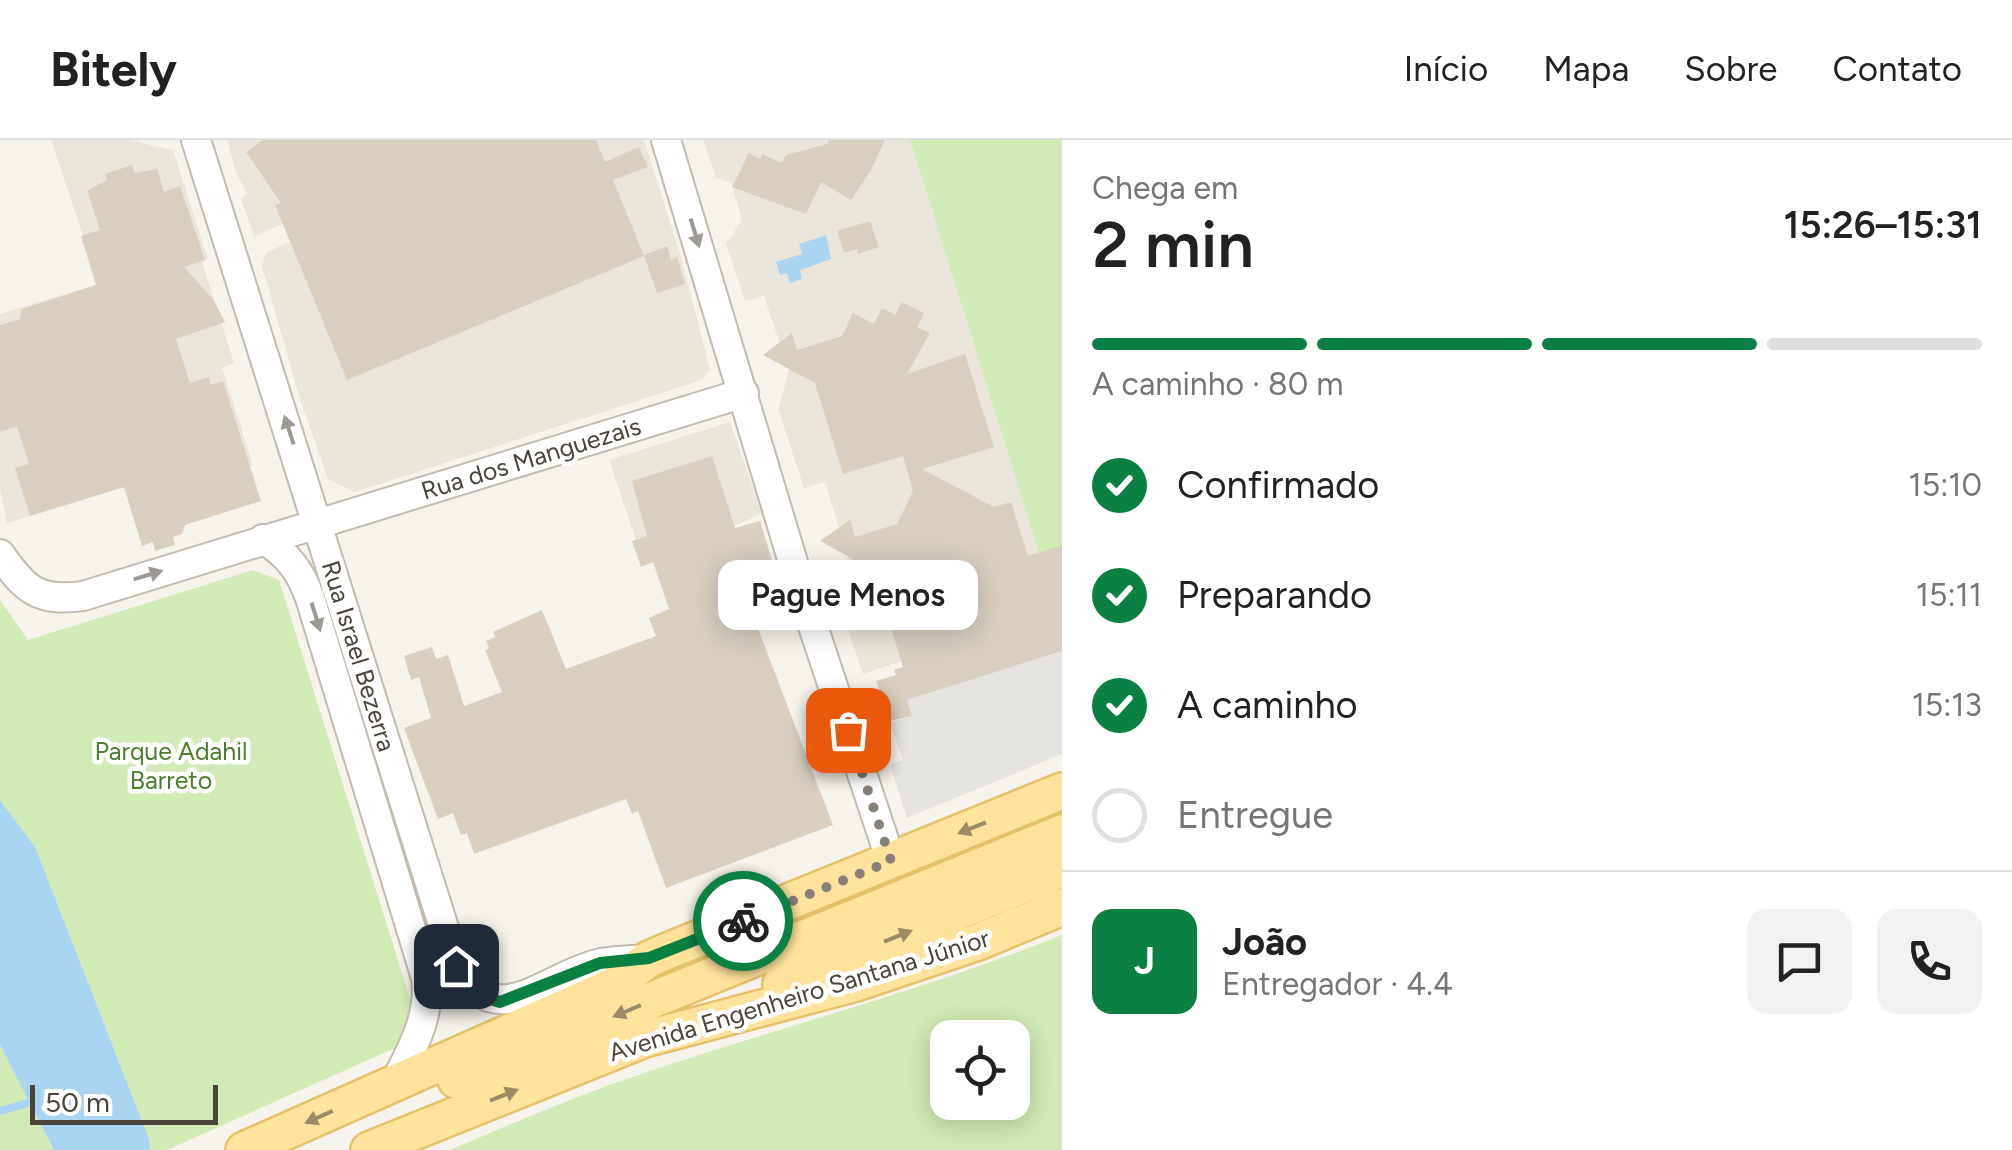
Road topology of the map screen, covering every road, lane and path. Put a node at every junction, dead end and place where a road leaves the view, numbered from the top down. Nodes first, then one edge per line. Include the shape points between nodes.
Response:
1 (196, 140) edge
2 (666, 140) edge
3 (744, 393) junction
4 (318, 523) junction
5 (263, 540) junction
6 (0, 554) edge
7 (1062, 791) edge
8 (1062, 834) edge
9 (891, 861) junction
10 (1062, 869) edge
11 (1062, 907) edge
12 (649, 958) junction
13 (646, 1039) junction
14 (394, 1085) junction
15 (244, 1150) edge
16 (369, 1150) edge

4 -> 1 street, Rua Israel Bezerra
2 -> 3 street
3 - 4 street, Rua dos Manguezais
3 - 9 street
4 - 5 street, Rua dos Manguezais
4 - 12 street, Rua Israel Bezerra via 466,984 500,1002 600,963
6 -> 5 street, Rua dos Manguezais via 26,587 54,600
5 -> 14 street, Rua Israel Bezerra via 297,567 310,598 426,978 421,1025
7 -> 9 main road, Avenida Engenheiro Santana Júnior
8 -> 14 main road, Avenida Engenheiro Santana Júnior via 471,1076
9 - 12 main road, Avenida Engenheiro Santana Júnior
13 -> 10 main road
11 - 13 main road, Avenida Engenheiro Santana Júnior via 856,983
12 - 14 main road, Avenida Engenheiro Santana Júnior via 611,987
16 -> 13 main road, Avenida Engenheiro Santana Júnior
14 -> 15 main road, Avenida Engenheiro Santana Júnior

